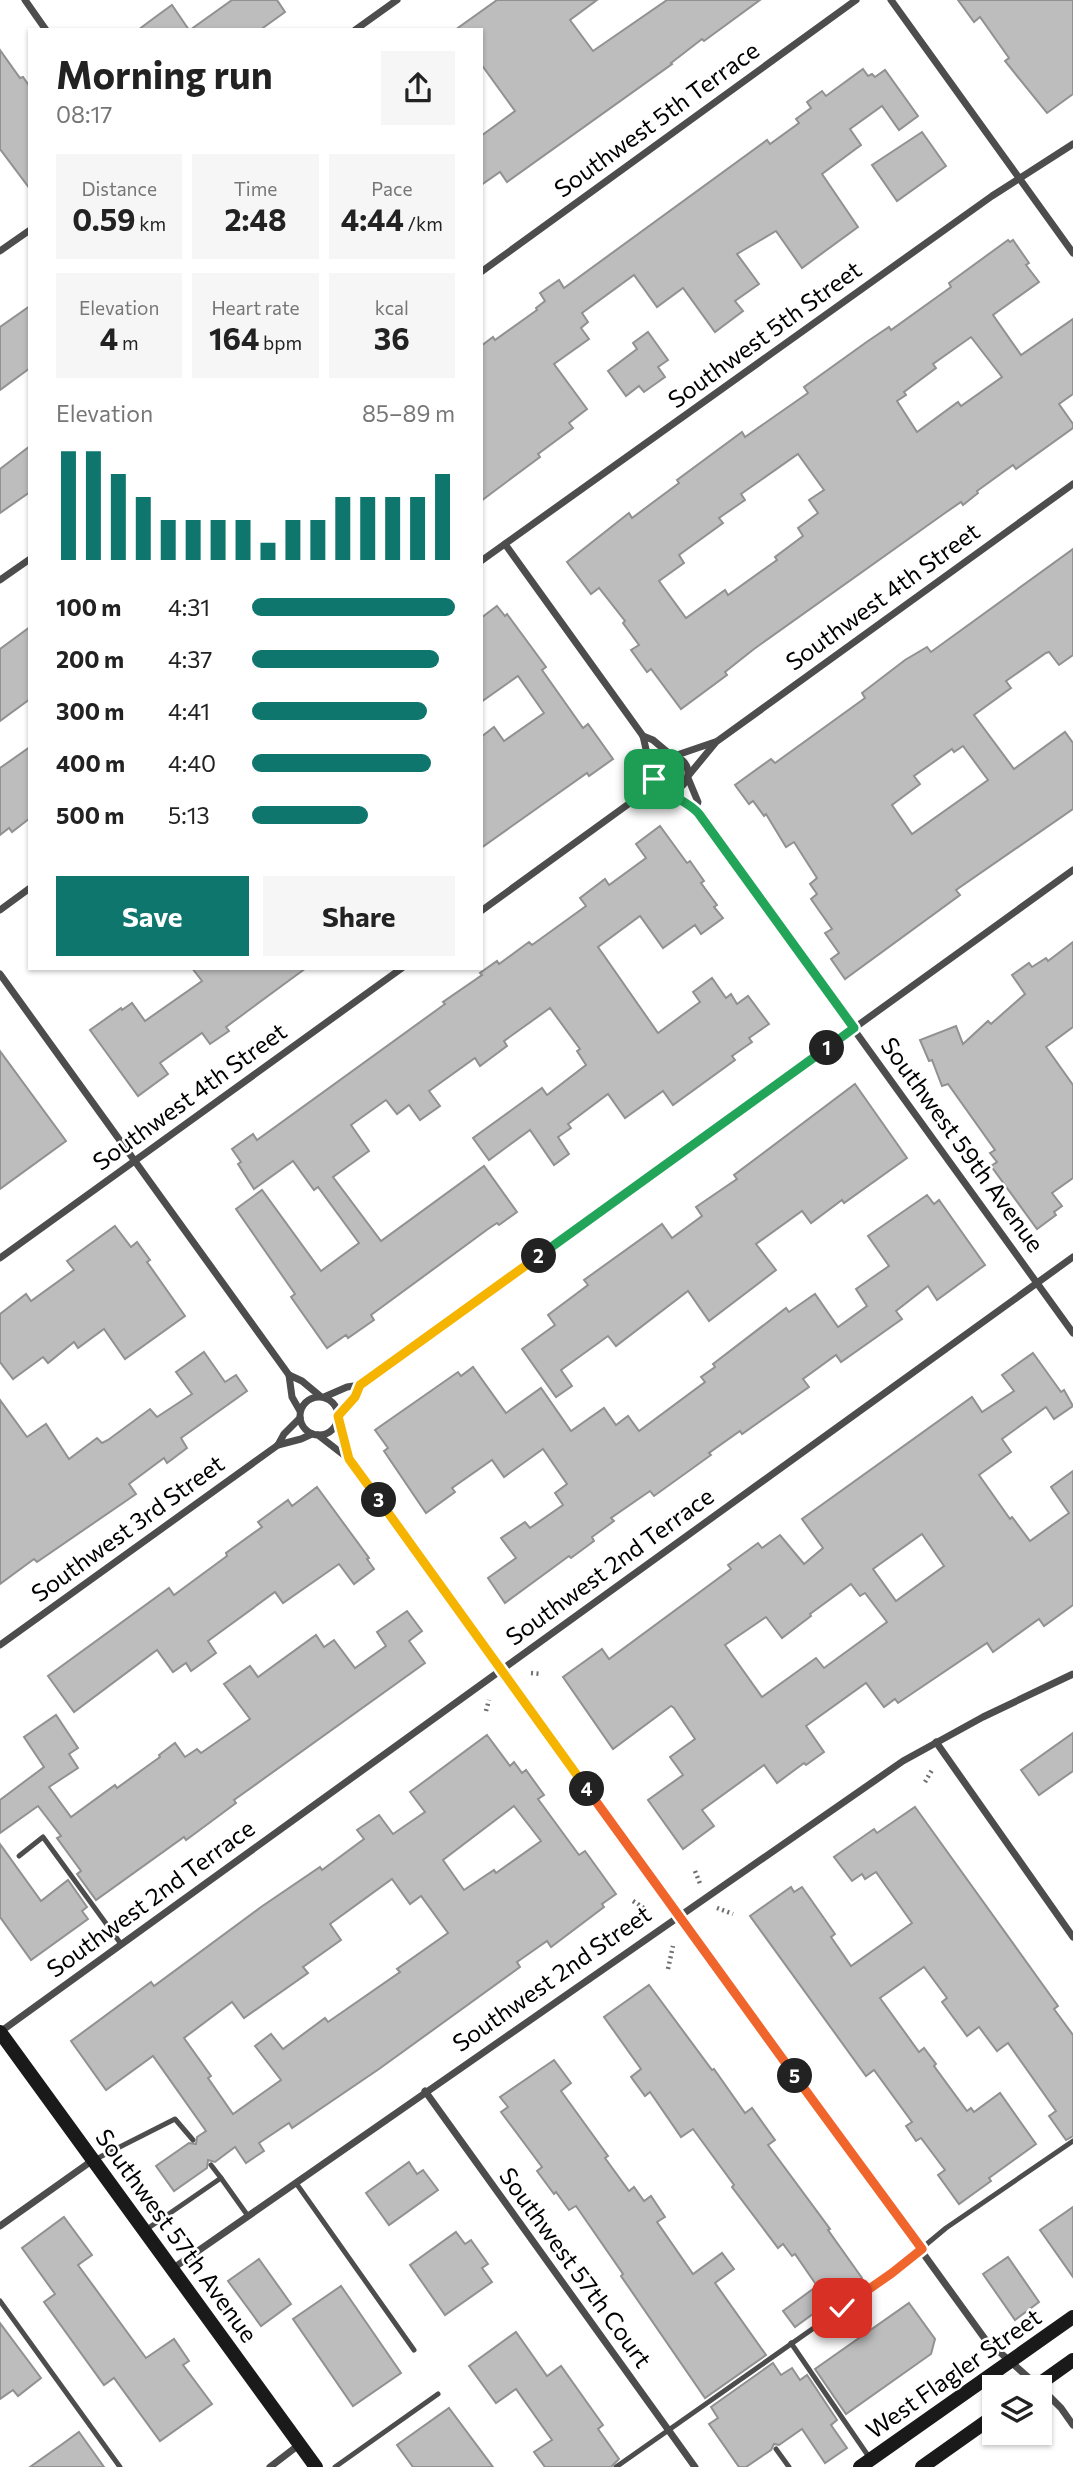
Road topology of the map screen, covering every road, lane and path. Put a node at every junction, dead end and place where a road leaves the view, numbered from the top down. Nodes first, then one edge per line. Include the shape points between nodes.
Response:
1 (24, 0) edge
2 (397, 0) edge
3 (856, 0) edge
4 (891, 0) edge
5 (45, 28) edge
6 (358, 28) edge
7 (1073, 144) edge
8 (1020, 179) junction
9 (28, 231) edge
10 (0, 251) edge
11 (1073, 254) edge
12 (483, 271) edge
13 (1073, 484) edge
14 (505, 544) junction
15 (28, 560) edge
16 (483, 560) edge
17 (0, 580) edge
18 (643, 736) junction
19 (716, 742) junction
20 (673, 756) junction
21 (654, 772) junction
22 (688, 777) junction
23 (668, 790) junction
24 (634, 800) junction
25 (695, 810) junction
26 (1073, 870) edge
27 (28, 889) edge
28 (0, 910) edge
29 (483, 910) edge
30 (399, 970) edge
31 (0, 974) edge
32 (854, 1028) junction
33 (134, 1161) junction
34 (1073, 1257) edge
35 (0, 1258) edge
36 (1037, 1283) junction
37 (1073, 1334) edge
38 (289, 1375) junction
39 (360, 1385) junction
40 (322, 1397) junction
41 (300, 1415) junction
42 (338, 1418) junction
43 (315, 1434) junction
44 (278, 1445) junction
45 (349, 1459) junction
46 (0, 1645) edge
47 (501, 1670) junction
48 (531, 1673) dead end
49 (541, 1674) dead end
50 (1073, 1674) edge
51 (489, 1700) dead end
52 (486, 1711) dead end
53 (936, 1742) junction
54 (932, 1770) dead end
55 (925, 1782) dead end
56 (19, 1856) dead end
57 (695, 1871) dead end
58 (701, 1887) dead end
59 (633, 1901) dead end
60 (716, 1908) dead end
61 (647, 1910) dead end
62 (733, 1914) dead end
63 (678, 1916) junction
64 (1073, 1937) edge
65 (121, 1944) junction
66 (673, 1946) dead end
67 (668, 1969) dead end
68 (0, 2032) edge
69 (425, 2091) junction
70 (193, 2140) dead end
71 (1073, 2141) edge
72 (93, 2160) junction
73 (211, 2165) dead end
74 (221, 2178) junction
75 (296, 2183) junction
76 (248, 2216) junction
77 (0, 2226) edge
78 (144, 2231) junction
79 (922, 2249) junction
80 (171, 2269) junction
81 (0, 2301) edge
82 (1073, 2317) edge
83 (791, 2343) junction
84 (414, 2350) dead end
85 (1073, 2360) edge
86 (1011, 2362) junction
87 (1025, 2375) edge
88 (1052, 2376) edge
89 (438, 2394) dead end
90 (1052, 2400) edge
91 (982, 2424) edge
92 (1073, 2425) edge
93 (668, 2430) junction
94 (300, 2444) junction
95 (776, 2449) dead end
96 (866, 2463) edge
97 (120, 2467) edge
98 (270, 2467) edge
99 (316, 2467) edge
100 (335, 2467) edge
101 (616, 2467) edge
102 (695, 2467) edge
103 (789, 2467) edge
104 (922, 2467) edge

1 - 5 street
2 - 6 street
3 - 12 street, Southwest 5th Terrace
4 - 8 street
7 - 8 street, Southwest 5th Street
8 - 11 street
8 - 14 street, Southwest 5th Street
9 - 10 street
13 - 19 street, Southwest 4th Street
14 - 16 street, Southwest 5th Street
14 - 18 street
15 - 17 street
18 - 20 street
18 - 21 street
19 - 20 street, Southwest 4th Street
19 - 22 street, Southwest 4th Street
20 - 21 street, Southwest 4th Street via 658,762
20 - 22 street via 686,765
21 - 23 street via 657,784
21 - 24 street, Southwest 4th Street via 636,791
22 - 23 street, Southwest 4th Street via 684,786
22 - 25 street, Southwest 59th Avenue via 698,802
23 - 24 street, Southwest 4th Street
23 - 25 street, Southwest 59th Avenue
24 - 29 street, Southwest 4th Street
25 - 32 street, Southwest 59th Avenue
26 - 32 street, Southwest 3rd Street
27 - 28 street
30 - 33 street, Southwest 4th Street
31 - 33 street
32 - 36 street, Southwest 59th Avenue
32 - 39 street, Southwest 3rd Street
33 - 35 street, Southwest 4th Street
33 - 38 street
34 - 36 street, Southwest 2nd Terrace
36 - 37 street, Southwest 59th Avenue
36 - 47 street, Southwest 2nd Terrace
38 - 40 street
38 - 41 street
39 - 40 street, Southwest 3rd Street
39 - 42 street, Southwest 3rd Street
40 - 41 street, Southwest 3rd Street via 309,1398
40 - 42 street via 336,1406
41 - 43 street via 303,1428
41 - 44 street, Southwest 3rd Street
42 - 43 street, Southwest 3rd Street via 333,1429
42 - 45 street
43 - 44 street, Southwest 3rd Street
43 - 45 street
44 - 46 street, Southwest 3rd Street
45 - 47 street
47 - 63 street
47 - 65 street, Southwest 2nd Terrace
48 - 49 path
50 - 53 street, Southwest 2nd Street
51 - 52 path
53 - 63 street, Southwest 2nd Street
53 - 64 street
54 - 55 path
56 - 65 lane via 43,1837
57 - 58 path
59 - 61 path
60 - 62 path
63 - 69 street, Southwest 2nd Street
63 - 79 street
65 - 68 street, Southwest 2nd Terrace
66 - 67 path
68 - 72 main road, Southwest 57th Avenue
69 - 75 street, Southwest 2nd Street
69 - 93 street, Southwest 57th Court
70 - 72 lane via 174,2119
71 - 79 lane
72 - 77 street
72 - 78 main road, Southwest 57th Avenue
73 - 74 lane
74 - 76 lane
74 - 78 lane
75 - 76 street, Southwest 2nd Street
75 - 84 lane
76 - 80 street, Southwest 2nd Street
78 - 80 main road, Southwest 57th Avenue
79 - 83 lane
79 - 86 street via 985,2339
80 - 94 main road, Southwest 57th Avenue
81 - 97 lane
82 - 86 main road, West Flagler Street
83 - 93 lane
83 - 96 lane
85 - 88 main road
86 - 87 street
86 - 96 main road, West Flagler Street
89 - 100 lane
90 - 92 street
91 - 104 main road
93 - 101 lane
93 - 102 street, Southwest 57th Court
94 - 98 street
94 - 99 main road, Southwest 57th Avenue
95 - 103 lane

